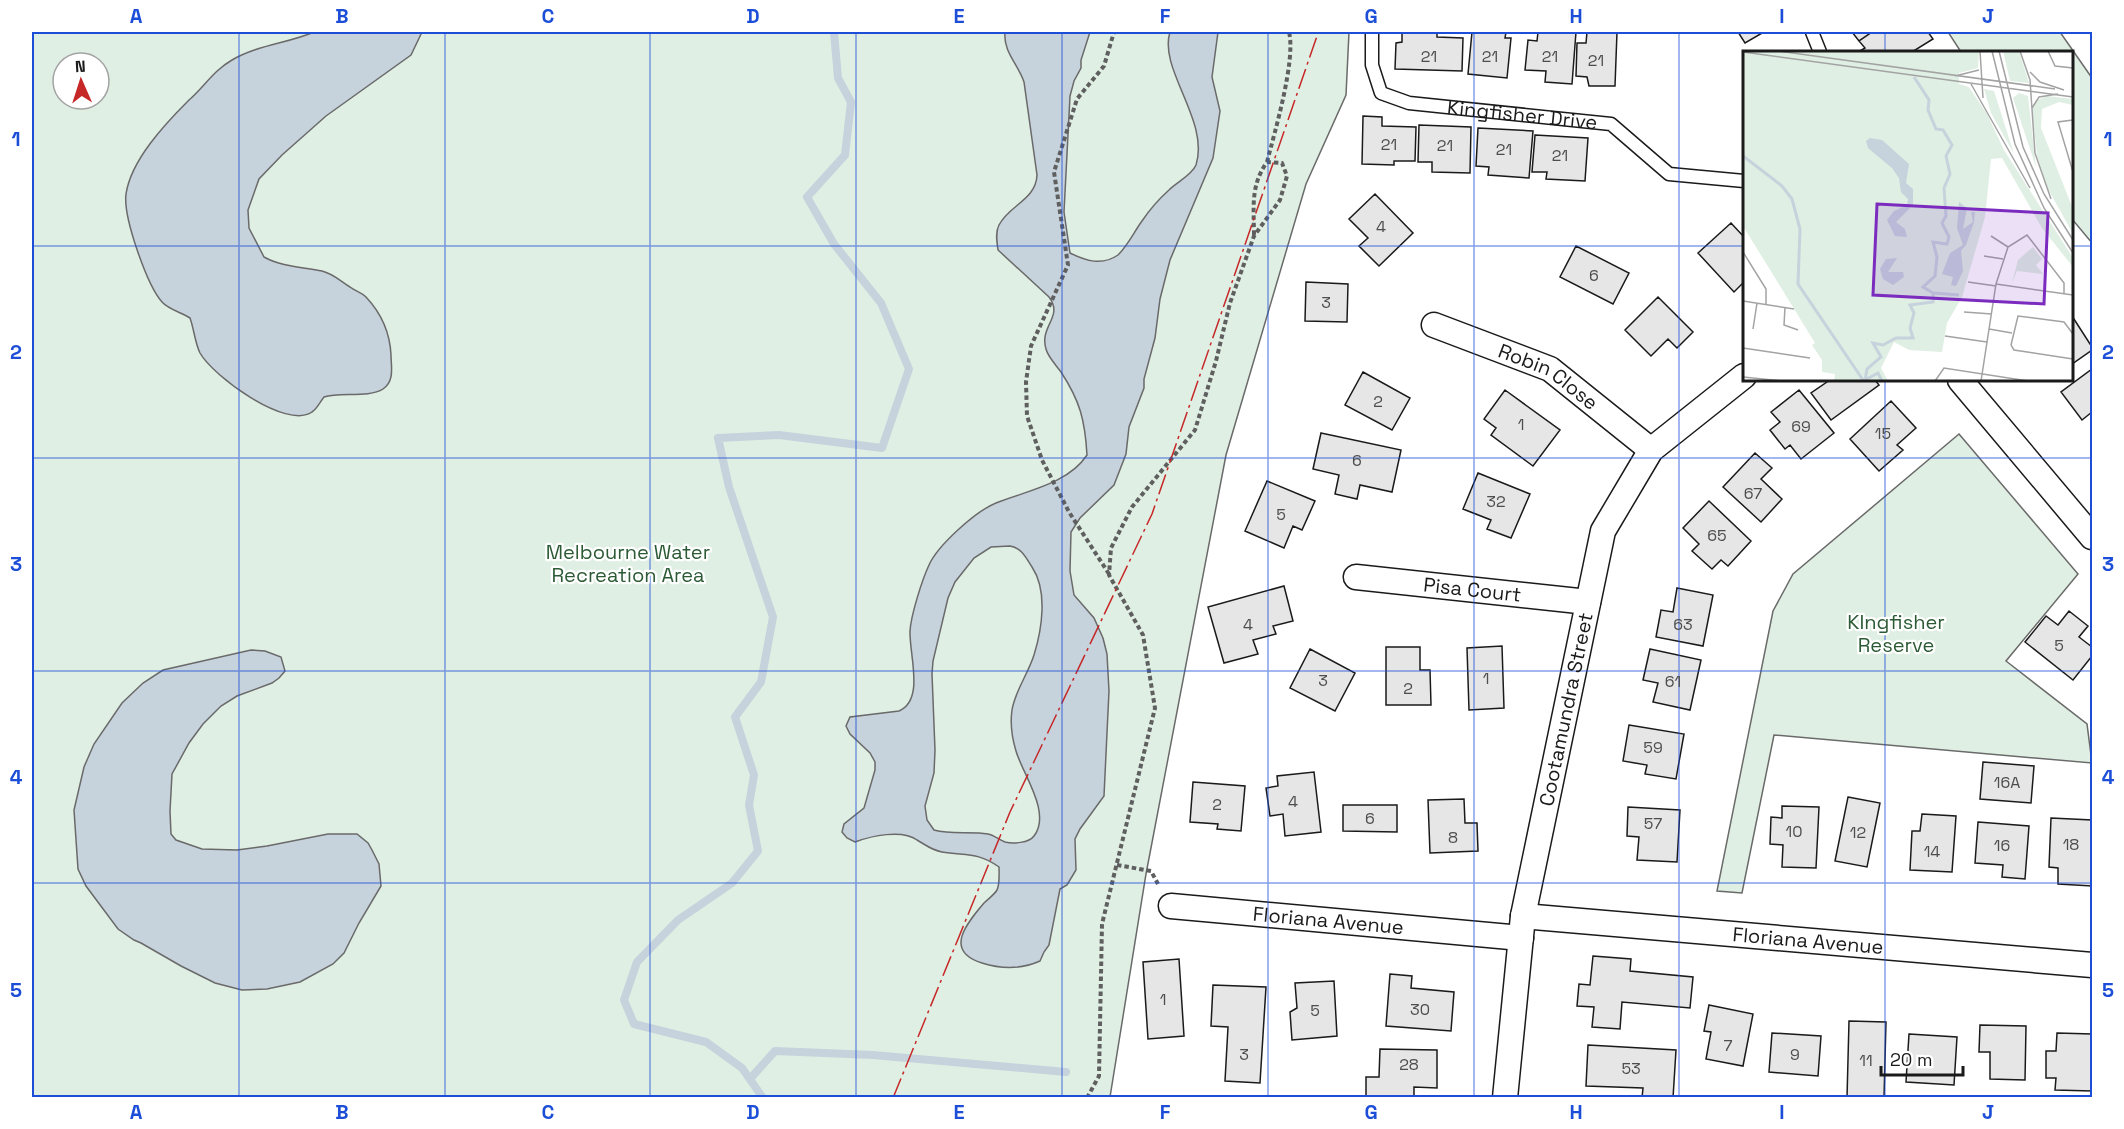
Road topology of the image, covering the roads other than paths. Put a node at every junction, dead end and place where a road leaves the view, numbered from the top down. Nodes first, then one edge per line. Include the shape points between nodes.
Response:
1 (1372, 32) edge
2 (1812, 32) edge
3 (1820, 51) edge
4 (1743, 181) edge
5 (1434, 325) dead end
6 (1743, 377) edge
7 (1961, 381) edge
8 (1651, 450) junction
9 (2092, 537) edge
10 (1356, 577) dead end
11 (1588, 602) junction
12 (1171, 906) road end
13 (1522, 927) junction
14 (2092, 965) edge
15 (1505, 1098) edge

1 - 4 lane, Kingfisher Drive via 1372,65 1381,93 1409,103 1611,123 1669,174
2 - 3 lane
5 - 8 street, Robin Close via 1550,369
6 - 8 street, Cootamundra Street
7 - 9 street
8 - 11 street, Cootamundra Street via 1603,531
10 - 11 street, Pisa Court
11 - 13 street, Cootamundra Street
12 - 13 street, Floriana Avenue
13 - 14 street, Floriana Avenue
13 - 15 street, Cootamundra Street

